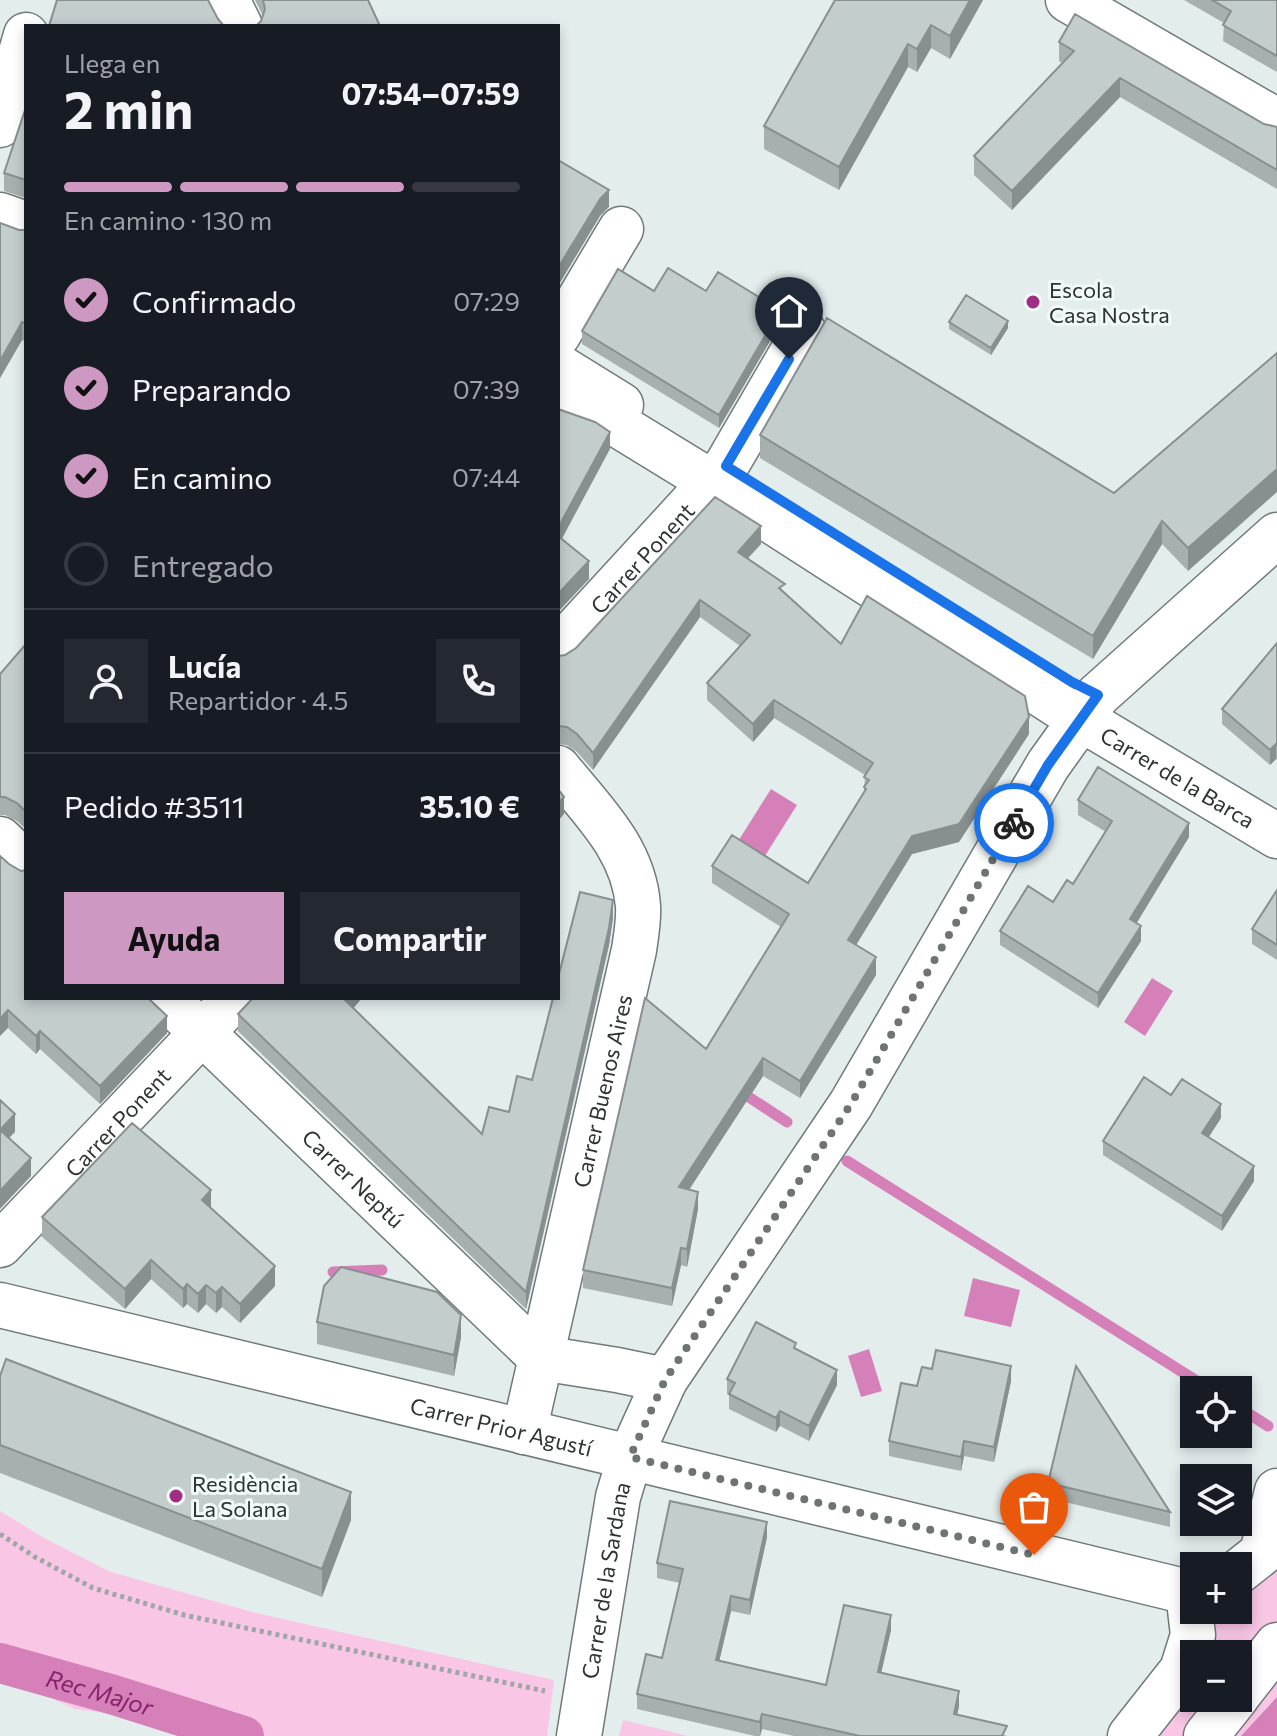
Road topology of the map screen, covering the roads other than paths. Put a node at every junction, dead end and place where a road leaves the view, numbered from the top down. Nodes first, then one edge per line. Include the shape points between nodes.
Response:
1 (36, 0) edge
2 (227, 0) edge
3 (1076, 2) edge
4 (29, 24) edge
5 (239, 24) edge
6 (24, 42) edge
7 (1277, 121) edge
8 (0, 125) edge
9 (0, 215) edge
10 (24, 223) edge
11 (621, 229) dead end
12 (560, 332) edge
13 (804, 332) dead end
14 (560, 367) edge
15 (560, 403) edge
16 (718, 474) junction
17 (1277, 535) edge
18 (560, 647) edge
19 (1090, 706) junction
20 (560, 770) edge
21 (1277, 836) edge
22 (168, 1000) edge
23 (233, 1000) edge
24 (203, 1033) junction
25 (0, 1245) edge
26 (0, 1305) edge
27 (541, 1358) junction
28 (665, 1380) junction
29 (524, 1432) junction
30 (630, 1457) junction
31 (1277, 1491) edge
32 (1252, 1561) edge
33 (1180, 1588) edge
34 (1192, 1624) edge
35 (1277, 1645) edge
36 (1252, 1678) edge
37 (1225, 1712) edge
38 (580, 1732) edge
39 (1130, 1736) edge
40 (1206, 1736) edge

1 - 4 street
2 - 5 street
3 - 7 street
6 - 8 street
9 - 10 street
11 - 12 street
13 - 16 street, Carrer Ponent
14 - 16 street
15 - 16 street via 605,417
16 - 18 street, Carrer Ponent
16 - 19 street, Carrer de la Barca via 1042,695
17 - 19 street, Carrer de la Sardana
19 - 21 street, Carrer de la Barca
19 - 28 street, Carrer de la Sardana via 1048,765 851,1104
20 - 27 street, Carrer Buenos Aires via 615,837 630,865 638,907 634,950
22 - 24 street, Carrer Neptú
23 - 24 street, Carrer Ponent
24 - 25 street, Carrer Ponent
24 - 27 street, Carrer Neptú
26 - 29 street, Carrer Prior Agustí
27 - 28 street
27 - 29 street, Carrer Buenos Aires
28 - 30 street, Carrer de la Sardana
29 - 30 street, Carrer Prior Agustí
30 - 33 street, Carrer Prior Agustí
30 - 38 street, Carrer de la Sardana via 611,1532
31 - 32 street via 1262,1553
34 - 39 street via 1182,1670
35 - 36 street
37 - 40 street

